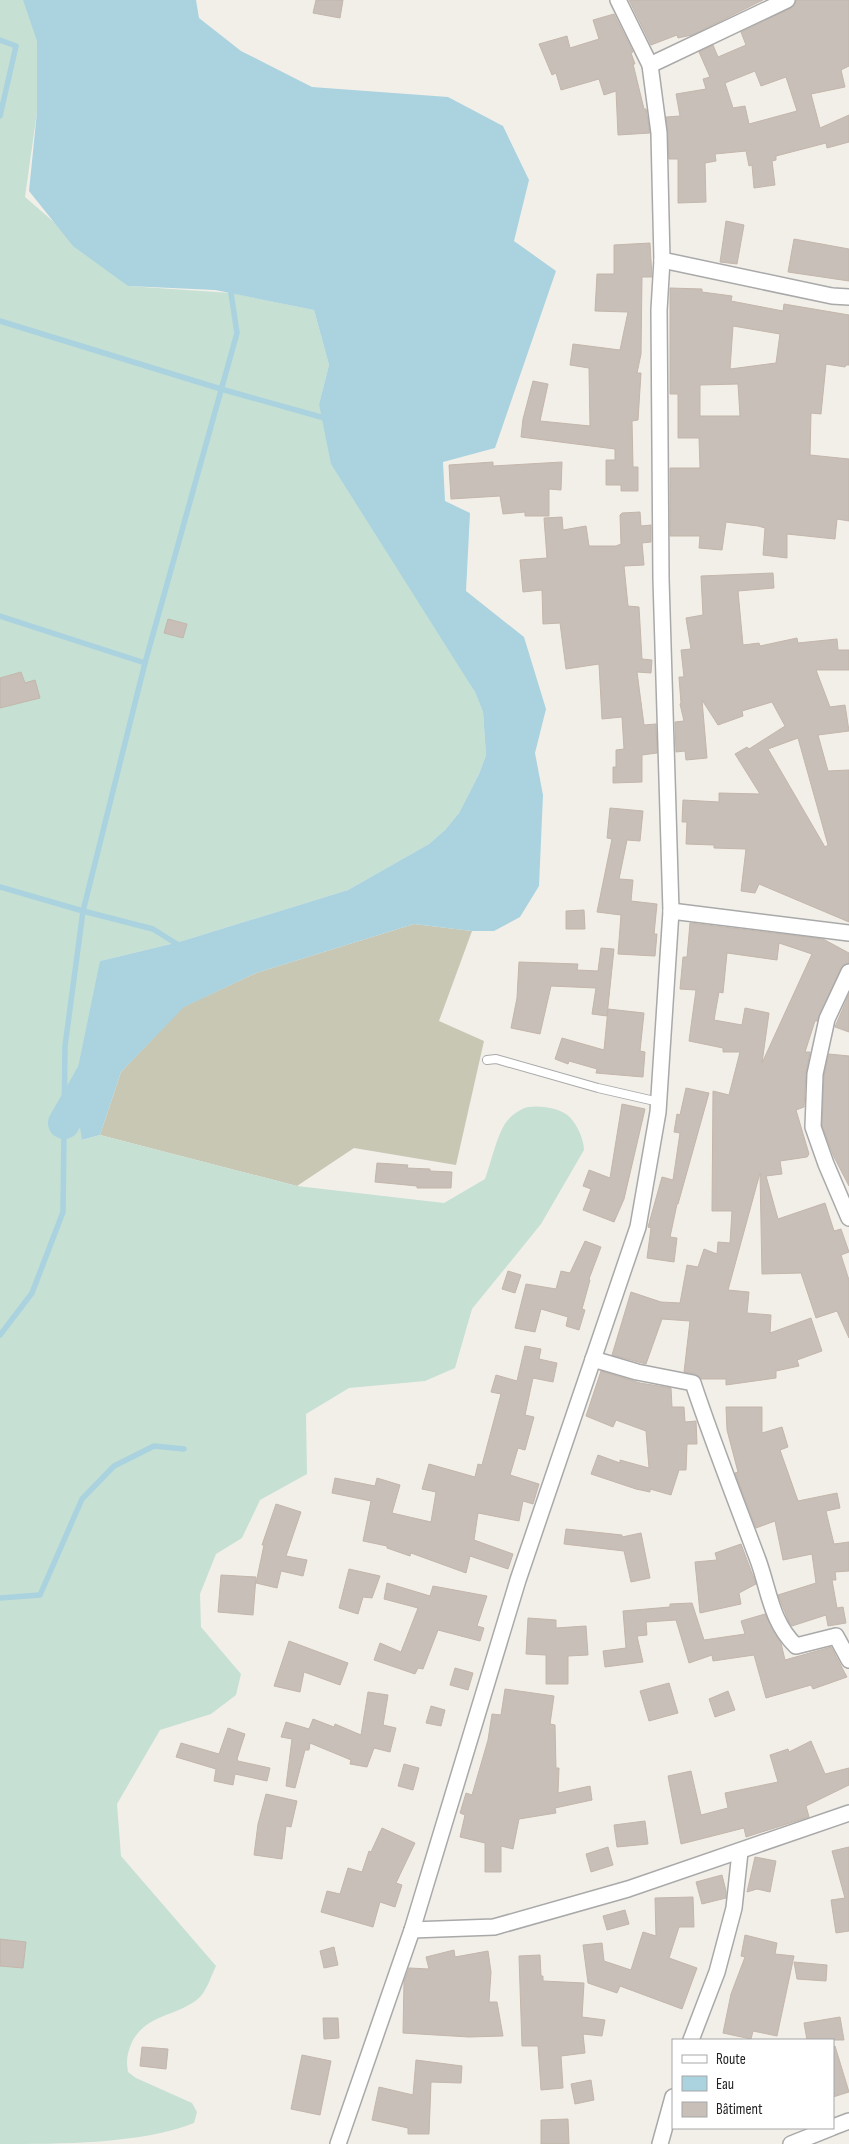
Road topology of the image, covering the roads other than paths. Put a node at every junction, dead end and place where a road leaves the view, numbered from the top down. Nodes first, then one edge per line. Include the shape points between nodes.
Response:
1 (618, 0) edge
2 (787, 0) edge
3 (650, 65) junction
4 (662, 260) junction
5 (849, 297) edge
6 (672, 911) junction
7 (849, 932) edge
8 (849, 972) edge
9 (486, 1060) dead end
10 (659, 1102) junction
11 (849, 1218) edge
12 (594, 1359) junction
13 (849, 1660) edge
14 (849, 1814) edge
15 (740, 1852) junction
16 (412, 1930) junction
17 (691, 2039) edge
18 (672, 2101) edge
19 (849, 2121) edge
20 (834, 2126) edge
21 (827, 2129) edge
22 (338, 2144) edge
23 (660, 2144) edge
24 (791, 2144) edge

1 - 3 street
2 - 3 street
3 - 4 street via 659,133
4 - 5 street
4 - 6 street via 659,310 661,579
6 - 7 street
6 - 10 street
8 - 11 street via 826,1019 815,1074 813,1126
9 - 10 lane via 496,1059
10 - 12 street via 638,1227
12 - 13 street via 637,1372 693,1383 784,1635 796,1646 836,1636
12 - 16 street via 518,1580
14 - 15 street
15 - 16 street via 628,1889 494,1927
15 - 17 street via 734,1908 717,1972
16 - 22 street
18 - 23 street
19 - 20 street
21 - 24 street

